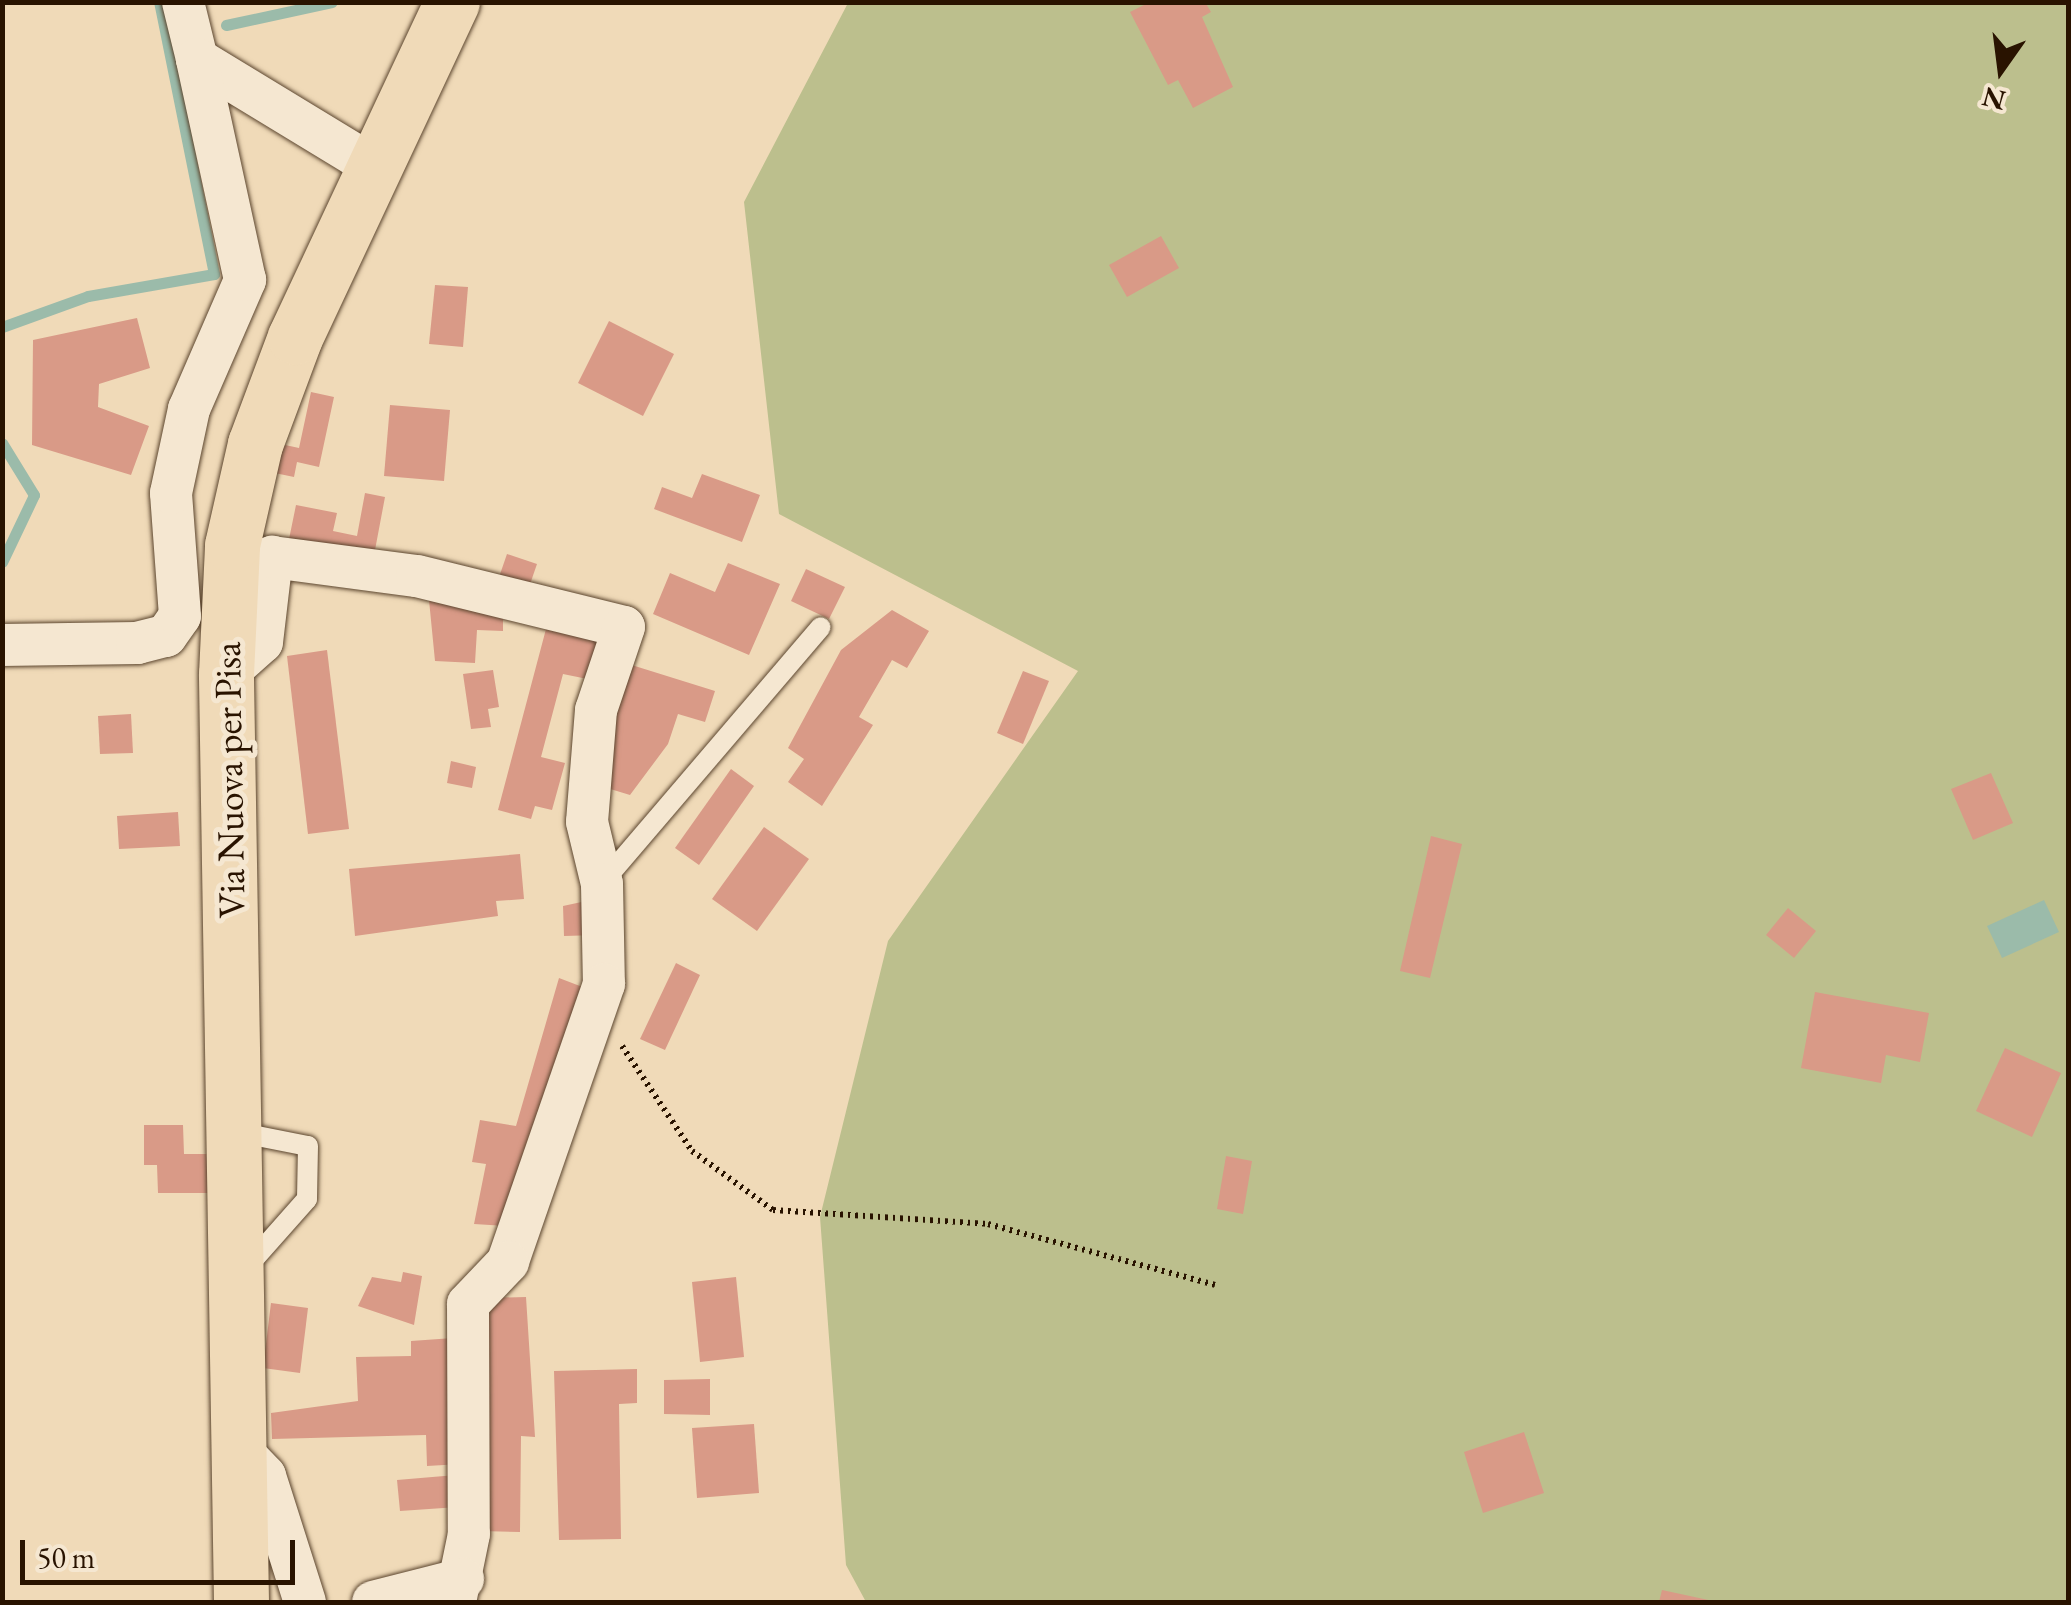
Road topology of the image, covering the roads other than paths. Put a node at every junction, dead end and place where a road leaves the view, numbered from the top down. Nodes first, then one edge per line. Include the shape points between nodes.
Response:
1 (183, 2) edge
2 (452, 2) edge
3 (197, 59) junction
4 (373, 166) junction
5 (821, 627) dead end
6 (2, 645) edge
7 (226, 674) junction
8 (602, 884) junction
9 (237, 1132) junction
10 (239, 1273) junction
11 (242, 1452) junction
12 (459, 1591) edge
13 (241, 1602) edge
14 (305, 1602) edge
15 (373, 1602) edge

1 - 3 street
2 - 4 main road, Via Nuova per Pisa
3 - 4 street
3 - 6 street via 245,280 190,409 171,493 180,616 166,636 136,643
4 - 7 main road, Via Nuova per Pisa via 255,444 232,545
5 - 8 lane
7 - 8 street via 262,642 272,558 417,576 624,627 596,710 587,822
7 - 9 main road, Via Nuova per Pisa
8 - 12 street via 604,984 508,1262 468,1304
9 - 10 main road, Via Nuova per Pisa
9 - 10 lane via 308,1146 310,1176 307,1199 277,1242
10 - 11 main road, Via Nuova per Pisa
11 - 13 main road, Via Nuova per Pisa
11 - 14 street via 266,1476
12 - 15 street

